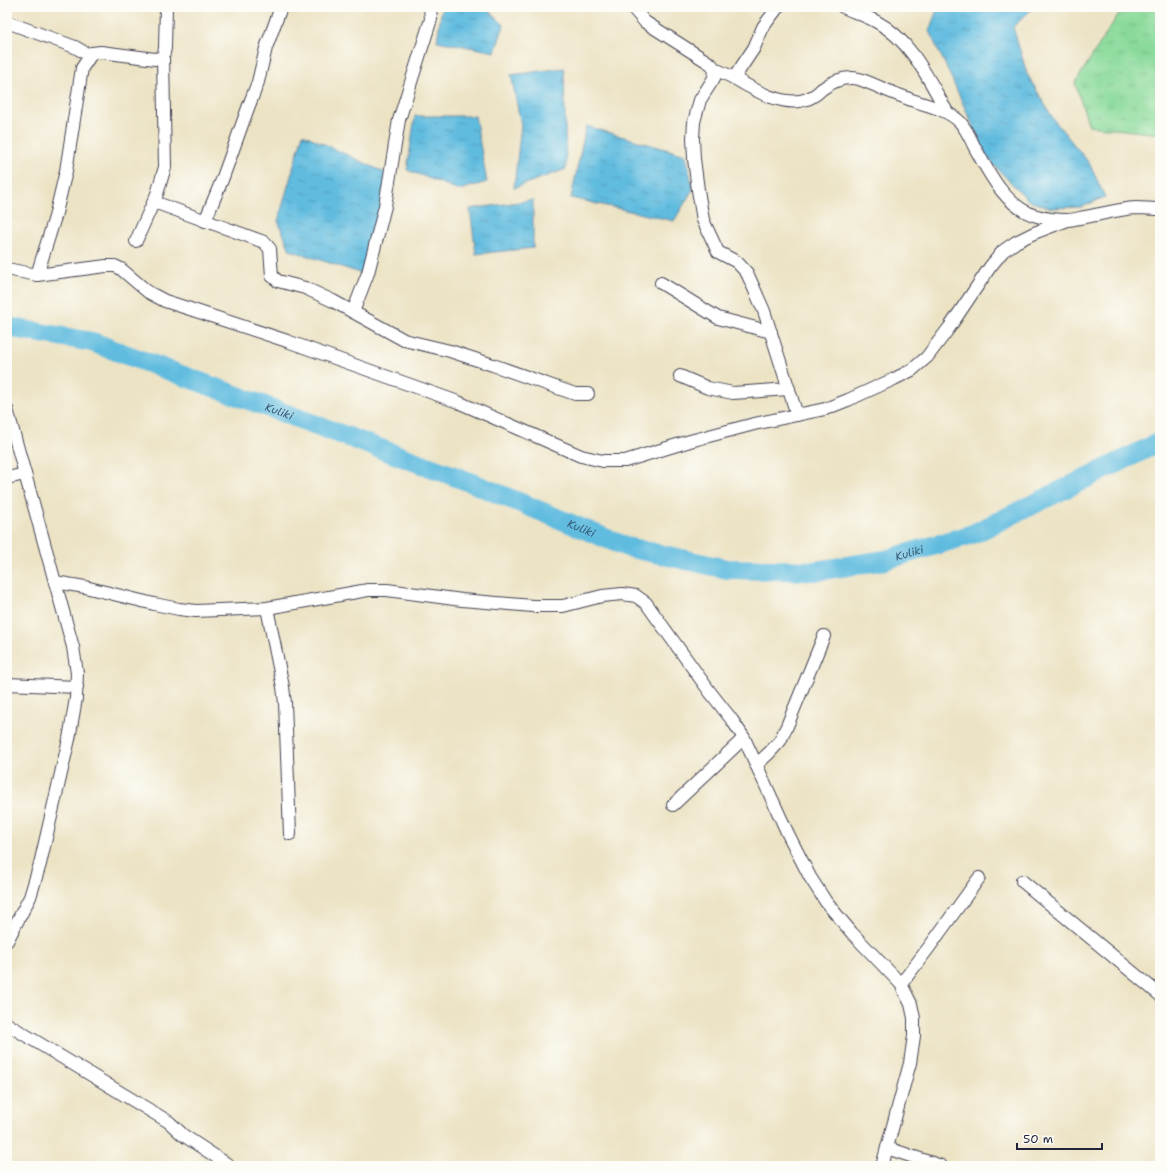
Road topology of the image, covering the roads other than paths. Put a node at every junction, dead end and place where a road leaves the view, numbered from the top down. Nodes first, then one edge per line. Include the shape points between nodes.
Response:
1 (166, 7) edge
2 (281, 7) edge
3 (430, 7) edge
4 (632, 7) edge
5 (778, 7) edge
6 (843, 7) edge
7 (7, 22) edge
8 (92, 53) junction
9 (163, 57) junction
10 (715, 69) junction
11 (734, 78) junction
12 (947, 112) junction
13 (154, 202) junction
14 (1160, 209) edge
15 (1068, 220) junction
16 (205, 221) junction
17 (136, 241) dead end
18 (7, 269) edge
19 (37, 275) junction
20 (661, 283) dead end
21 (353, 312) junction
22 (771, 332) junction
23 (680, 376) dead end
24 (789, 389) junction
25 (588, 394) dead end
26 (7, 409) edge
27 (797, 415) junction
28 (25, 474) junction
29 (7, 478) edge
30 (55, 582) junction
31 (267, 608) junction
32 (824, 636) dead end
33 (7, 684) edge
34 (77, 687) junction
35 (744, 738) junction
36 (756, 765) junction
37 (673, 805) dead end
38 (290, 834) dead end
39 (979, 878) dead end
40 (1022, 881) dead end
41 (7, 941) edge
42 (901, 984) junction
43 (1160, 995) edge
44 (7, 1024) edge
45 (887, 1148) junction
46 (230, 1166) edge
47 (882, 1166) edge
48 (941, 1166) edge

1 - 9 street
2 - 16 street via 266,48 258,82
3 - 21 street via 431,19 399,120 383,213 368,273
4 - 10 street via 645,22
5 - 11 street via 763,27 754,48
6 - 12 street via 877,22 901,40 915,58
7 - 8 street via 75,47 86,54
8 - 9 street via 155,59
8 - 19 street via 82,68 66,171
9 - 13 street via 165,167
10 - 11 street
10 - 22 street via 714,78 700,100 694,122 694,159 703,220 718,252 737,262 747,273
11 - 12 street via 767,96 796,101 807,100 840,79 851,78
12 - 15 street via 960,122 994,181 1015,205 1036,216
13 - 16 street
13 - 17 street
14 - 15 street via 1136,208
15 - 27 street via 1034,233 1003,252 927,357 912,370 848,400 825,409
16 - 21 street via 264,242 270,249 272,276 278,281 305,288
18 - 19 street
19 - 27 street via 115,266 164,302 190,308 287,341 450,400 581,456 603,461 625,461 754,424
20 - 22 street via 718,318
21 - 25 street via 404,340 494,365 576,394
22 - 24 street
23 - 24 street via 708,388 733,393
24 - 27 street
26 - 28 street
28 - 29 street
28 - 30 street
30 - 31 street via 179,609
30 - 34 street via 73,647
31 - 35 street via 368,590 533,606 563,606 602,596 622,594 636,596 646,603
31 - 38 street via 285,703
32 - 36 street via 796,708 780,741
33 - 34 street
34 - 41 street via 69,739 40,864 30,897
35 - 36 street
35 - 37 street
36 - 42 street via 788,834 826,902
39 - 42 street
40 - 43 street
42 - 45 street via 911,1004 914,1036 910,1063
44 - 46 street via 169,1122 183,1135
45 - 47 street
45 - 48 street

